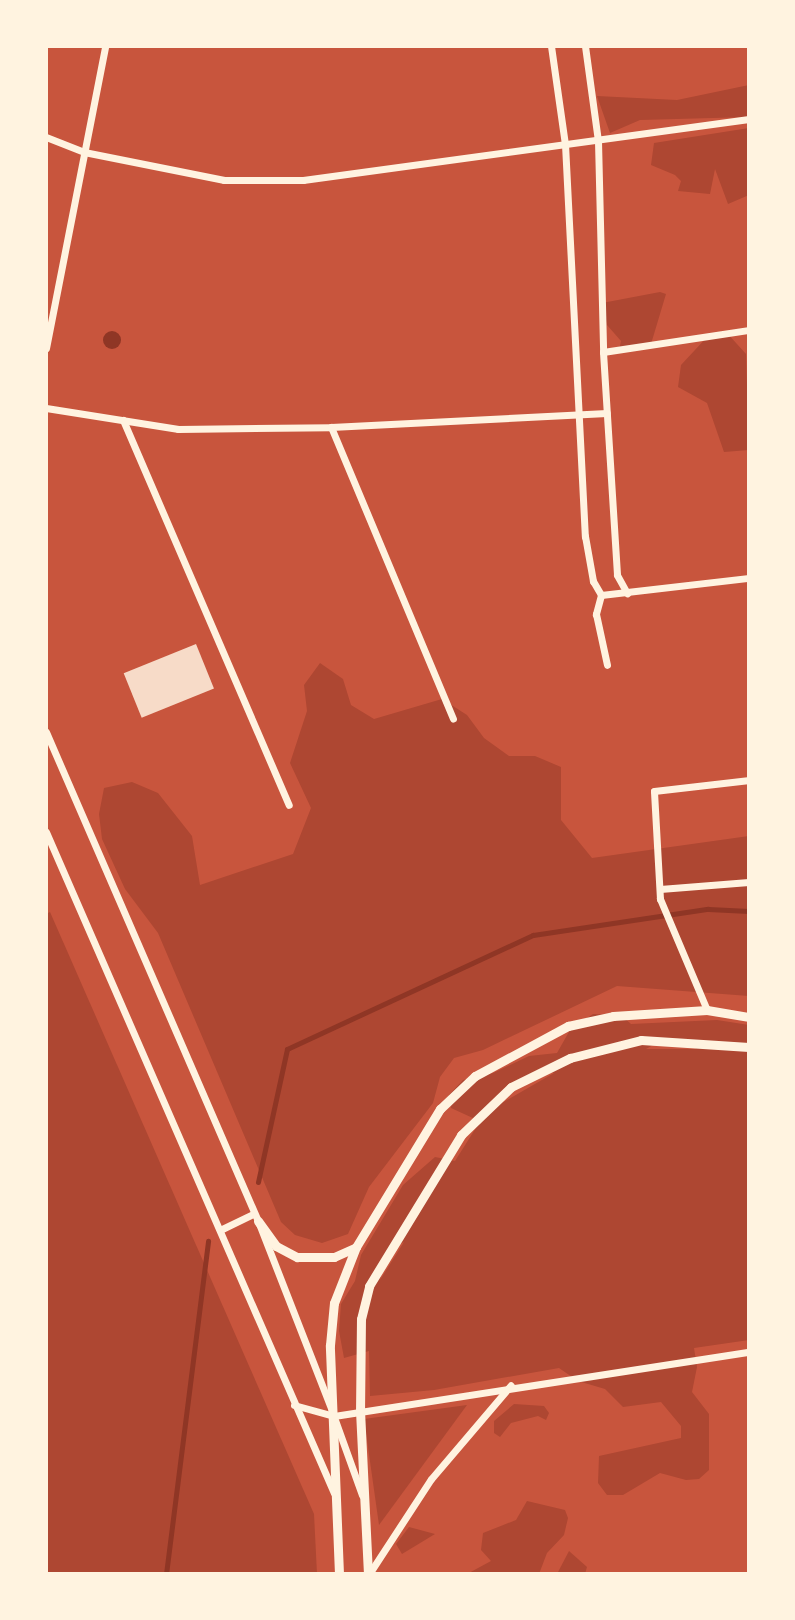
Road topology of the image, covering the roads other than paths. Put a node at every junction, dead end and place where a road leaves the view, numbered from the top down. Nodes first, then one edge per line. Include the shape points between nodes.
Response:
1 (105, 46) edge
2 (551, 46) edge
3 (585, 46) edge
4 (749, 119) edge
5 (46, 137) edge
6 (598, 141) junction
7 (565, 144) junction
8 (84, 152) junction
9 (749, 330) edge
10 (46, 348) edge
11 (603, 352) junction
12 (46, 408) edge
13 (607, 413) junction
14 (578, 414) junction
15 (123, 420) junction
16 (331, 427) junction
17 (749, 578) edge
18 (627, 593) junction
19 (601, 595) junction
20 (607, 665) dead end
21 (453, 719) dead end
22 (46, 732) edge
23 (749, 780) edge
24 (289, 805) dead end
25 (46, 832) edge
26 (749, 882) edge
27 (660, 889) junction
28 (707, 1010) junction
29 (749, 1017) edge
30 (749, 1047) edge
31 (255, 1218) junction
32 (220, 1230) junction
33 (356, 1247) junction
34 (749, 1352) edge
35 (511, 1385) junction
36 (294, 1405) junction
37 (360, 1413) junction
38 (334, 1416) junction
39 (334, 1493) junction
40 (363, 1497) junction
41 (339, 1574) edge
42 (368, 1574) edge

1 - 8 street
2 - 7 street
3 - 6 street
4 - 6 street
5 - 8 street
6 - 7 street
6 - 11 street
7 - 8 street via 303,180 224,180
7 - 14 street
8 - 10 street
9 - 11 street
11 - 13 street
12 - 15 street
13 - 14 street
13 - 18 street via 617,575
14 - 16 street
14 - 19 street via 585,536 593,581
15 - 16 street via 178,429
15 - 24 street
16 - 21 street
17 - 18 street
18 - 19 street
19 - 20 street via 596,614
22 - 31 street
23 - 27 street via 654,791
25 - 32 street
26 - 27 street
27 - 28 street via 671,932
28 - 29 street
28 - 33 street via 613,1016 568,1026 475,1076 440,1109
30 - 37 street via 641,1040 570,1058 511,1087 461,1135 369,1286 361,1319
31 - 32 street
31 - 33 street via 276,1246 297,1257 334,1257
31 - 38 street
32 - 36 street
33 - 38 street via 334,1303
34 - 35 street
35 - 37 street
35 - 42 street via 431,1479
36 - 38 street
36 - 39 street
37 - 38 street
37 - 40 street
38 - 39 street
38 - 40 street
39 - 41 street
40 - 42 street

